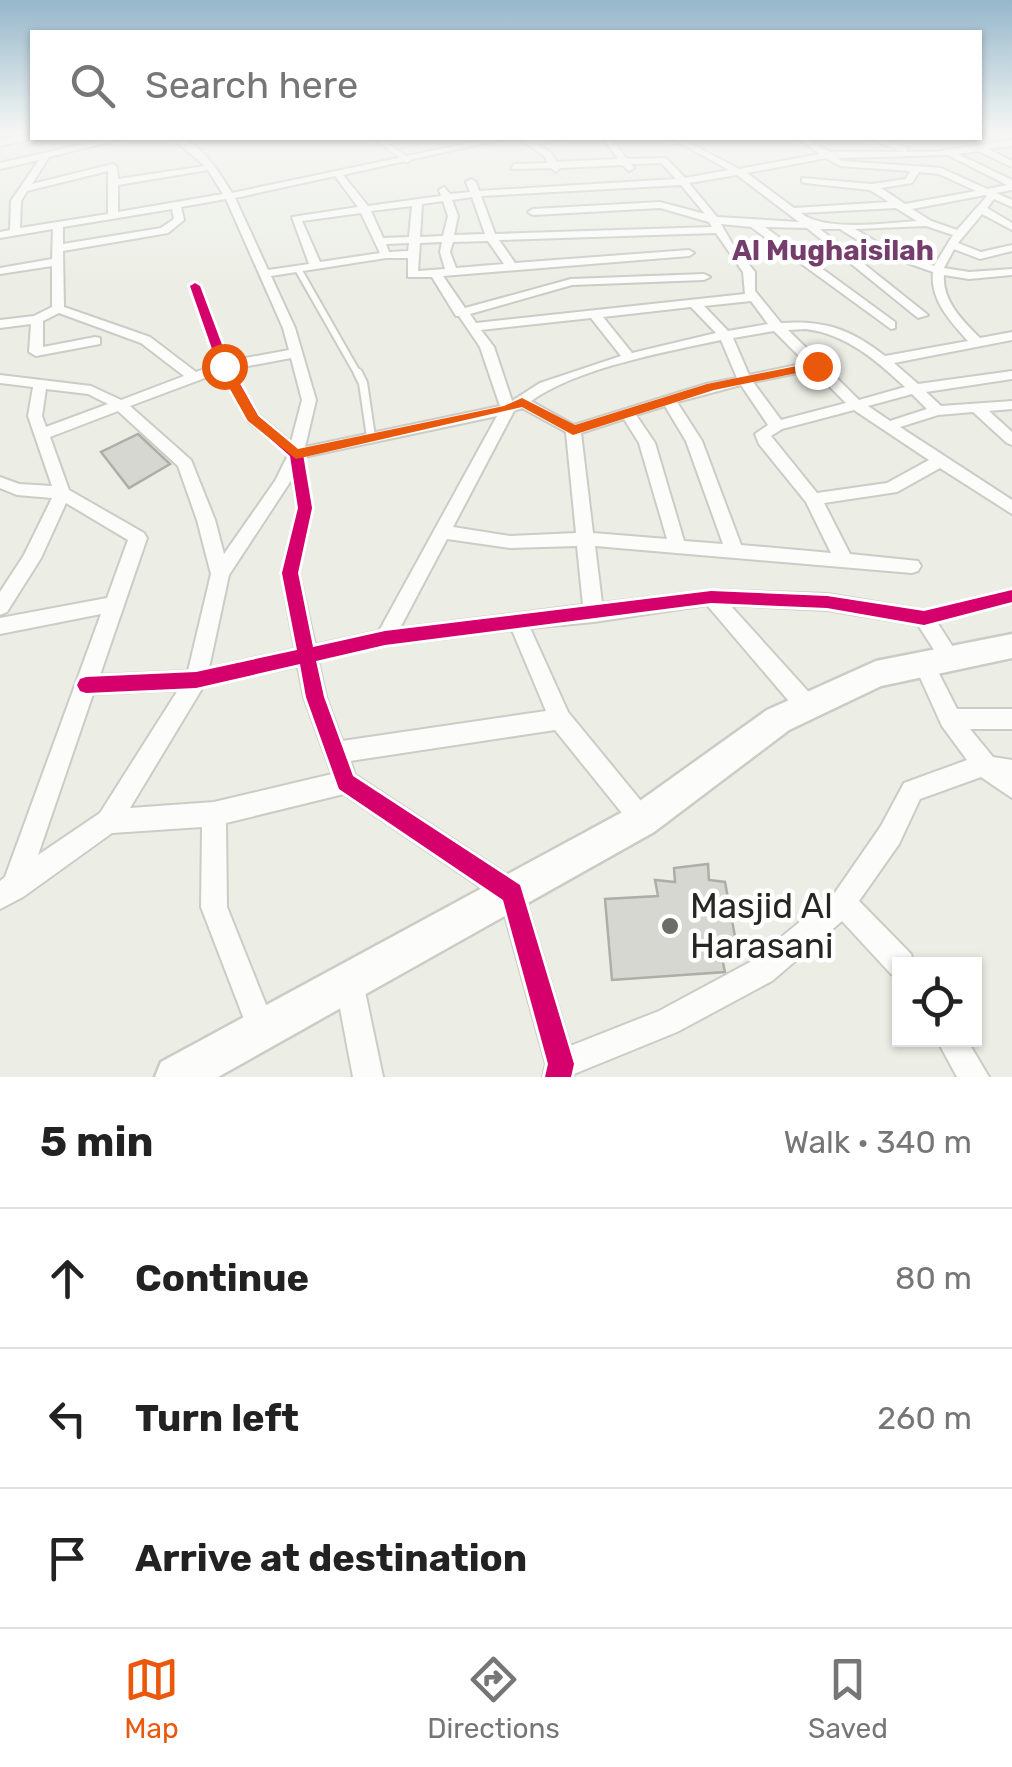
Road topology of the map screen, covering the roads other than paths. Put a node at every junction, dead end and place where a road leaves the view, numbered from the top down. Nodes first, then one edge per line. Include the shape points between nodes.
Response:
1 (28, 182) edge
2 (50, 182) edge
3 (118, 182) edge
4 (221, 182) edge
5 (300, 182) edge
6 (301, 182) edge
7 (344, 182) edge
8 (518, 182) edge
9 (563, 182) edge
10 (601, 182) edge
11 (639, 182) edge
12 (678, 182) edge
13 (681, 182) edge
14 (754, 182) edge
15 (807, 182) edge
16 (827, 182) edge
17 (900, 182) edge
18 (965, 182) edge
19 (113, 183) joint
20 (641, 185) junction
21 (1012, 186) edge
22 (604, 187) junction
23 (872, 187) junction
24 (472, 188) junction
25 (566, 188) junction
26 (24, 189) junction
27 (520, 190) junction
28 (988, 192) junction
29 (445, 194) junction
30 (229, 196) junction
31 (16, 200) junction
32 (417, 201) junction
33 (0, 203) edge
34 (660, 204) junction
35 (1012, 204) edge
36 (176, 206) junction
37 (898, 206) junction
38 (616, 207) junction
39 (364, 208) junction
40 (833, 208) junction
41 (573, 209) junction
42 (980, 209) junction
43 (792, 211) junction
44 (533, 212) junction
45 (319, 215) junction
46 (113, 216) junction
47 (927, 223) junction
48 (754, 224) junction
49 (808, 224) junction
50 (58, 225) junction
51 (716, 225) junction
52 (844, 227) junction
53 (1012, 227) edge
54 (672, 230) junction
55 (628, 231) junction
56 (16, 232) junction
57 (582, 232) junction
58 (538, 234) junction
59 (0, 235) edge
60 (490, 235) junction
61 (446, 238) junction
62 (416, 239) junction
63 (956, 240) junction
64 (380, 242) junction
65 (1012, 248) edge
66 (689, 252) junction
67 (994, 253) junction
68 (60, 254) junction
69 (415, 254) junction
70 (644, 254) junction
71 (386, 255) junction
72 (596, 257) junction
73 (556, 261) junction
74 (1012, 262) edge
75 (316, 266) junction
76 (512, 268) junction
77 (298, 269) junction
78 (938, 269) junction
79 (0, 272) edge
80 (1006, 273) edge
81 (264, 274) junction
82 (452, 274) junction
83 (436, 276) junction
84 (704, 278) junction
85 (665, 280) junction
86 (571, 282) junction
87 (606, 282) junction
88 (1012, 284) edge
89 (195, 286) dead end
90 (754, 297) junction
91 (726, 301) junction
92 (690, 304) junction
93 (58, 309) junction
94 (460, 313) junction
95 (602, 314) junction
96 (922, 315) dead end
97 (36, 319) junction
98 (0, 324) edge
99 (891, 326) dead end
100 (471, 327) junction
101 (777, 327) junction
102 (725, 335) junction
103 (1010, 338) edge
104 (95, 341) dead end
105 (977, 342) junction
106 (295, 353) junction
107 (630, 359) junction
108 (882, 361) junction
109 (224, 366) junction
110 (817, 366) junction
111 (1012, 375) edge
112 (192, 376) junction
113 (988, 376) junction
114 (0, 379) edge
115 (744, 381) junction
116 (40, 385) junction
117 (915, 389) junction
118 (1012, 394) edge
119 (669, 400) junction
120 (119, 404) junction
121 (856, 404) junction
122 (515, 405) junction
123 (1012, 406) edge
124 (980, 410) junction
125 (937, 411) junction
126 (627, 414) junction
127 (777, 426) junction
128 (889, 426) junction
129 (573, 430) junction
130 (43, 434) junction
131 (371, 437) junction
132 (1012, 440) edge
133 (296, 454) junction
134 (940, 461) junction
135 (0, 482) edge
136 (62, 493) junction
137 (813, 500) junction
138 (1012, 508) edge
139 (442, 532) junction
140 (587, 539) junction
141 (677, 545) junction
142 (734, 550) junction
143 (844, 560) junction
144 (912, 566) dead end
145 (220, 574) junction
146 (1012, 596) edge
147 (711, 597) junction
148 (115, 604) junction
149 (0, 607) edge
150 (594, 614) junction
151 (924, 618) junction
152 (519, 624) junction
153 (0, 626) edge
154 (386, 638) junction
155 (1012, 646) edge
156 (306, 654) junction
157 (937, 661) junction
158 (196, 680) junction
159 (86, 685) junction
160 (808, 706) junction
161 (560, 718) junction
162 (950, 719) junction
163 (1012, 719) edge
164 (335, 753) junction
165 (982, 766) junction
166 (1012, 770) edge
167 (346, 782) junction
168 (1012, 787) edge
169 (214, 814) junction
170 (642, 820) junction
171 (108, 821) junction
172 (7, 892) edge
173 (512, 892) junction
174 (843, 903) junction
175 (894, 957) edge
176 (349, 982) junction
177 (262, 1030) junction
178 (954, 1047) edge
179 (560, 1071) edge
180 (972, 1076) edge
181 (176, 1077) edge
182 (368, 1077) edge

1 - 26 street
2 - 26 street
3 - 19 street
4 - 30 street
5 - 30 street
6 - 45 street
7 - 39 street
8 - 27 street
9 - 25 street
10 - 22 street
11 - 20 street
12 - 20 street
13 - 51 street
14 - 43 street
15 - 40 street
16 - 23 street
17 - 23 street
18 - 28 street
19 - 46 street
20 - 22 street
20 - 34 street
21 - 28 street
22 - 25 street
22 - 38 street
23 - 37 street
24 - 27 street
24 - 29 street
24 - 60 street
25 - 27 street
25 - 41 street
26 - 31 street
27 - 44 street
28 - 35 street
28 - 37 street
28 - 42 street
29 - 32 street
29 - 61 street via 453,216
30 - 36 street
30 - 81 street
31 - 33 street
31 - 56 street
32 - 39 street
32 - 62 street
34 - 38 street
34 - 51 street
34 - 54 street
36 - 46 street
36 - 68 street via 180,220 164,231
37 - 40 street
37 - 47 street
38 - 41 street
38 - 55 street
39 - 45 street
39 - 64 street
40 - 43 street
41 - 44 street
41 - 57 street
42 - 53 street
42 - 63 street
43 - 49 street
44 - 58 street
45 - 75 street via 296,218
46 - 50 street
47 - 52 street
47 - 63 street
48 - 49 street
48 - 51 street
48 - 99 street
49 - 52 street
49 - 96 street
50 - 56 street
50 - 68 street
51 - 54 street
51 - 90 street via 749,272
52 - 78 street via 863,241
54 - 55 street
54 - 66 street
55 - 57 street
55 - 70 street
56 - 59 street
57 - 58 street
57 - 72 street
58 - 60 street
58 - 73 street
60 - 61 street
60 - 76 street
61 - 62 street
61 - 82 street
62 - 64 street
62 - 69 street
63 - 67 street via 980,256
63 - 78 street
64 - 71 street
65 - 67 street
66 - 70 street
66 - 84 street
67 - 74 street
68 - 79 street
68 - 93 street
69 - 71 street
69 - 83 street via 412,275
70 - 72 street
70 - 85 street
71 - 75 street
72 - 73 street
72 - 87 street
73 - 76 street
73 - 86 street
75 - 77 street
76 - 82 street
77 - 81 street
77 - 131 lane via 363,383
78 - 80 street
78 - 105 street via 935,290 946,312
80 - 88 street
81 - 106 street
82 - 83 street
83 - 94 street
84 - 85 street
84 - 91 street
85 - 87 street
85 - 92 street
86 - 87 street
86 - 94 street
87 - 95 street
89 - 109 street
90 - 91 street
90 - 101 street
91 - 92 street
92 - 95 street
92 - 102 street
93 - 97 street
93 - 112 street via 137,333 167,350
94 - 100 street
95 - 100 street
95 - 107 street
97 - 98 street
97 - 104 street via 36,352
100 - 122 street
101 - 102 street
101 - 108 street via 826,327
101 - 110 street
102 - 107 street
102 - 115 street
103 - 105 street
105 - 108 street
106 - 109 street
106 - 133 street via 308,400
107 - 122 street via 546,386
108 - 117 street
109 - 112 street
109 - 133 street via 253,418
110 - 115 street
110 - 121 street
111 - 113 street
112 - 120 street
113 - 117 street
113 - 118 street
114 - 116 street
115 - 119 street
115 - 127 street
116 - 120 street via 91,390
116 - 130 street via 35,416
117 - 121 street
117 - 125 street
119 - 126 street
119 - 142 street via 694,441
120 - 130 street
120 - 145 street via 185,464
121 - 127 street
121 - 128 street
122 - 129 street
122 - 131 street
122 - 139 street
123 - 124 street
124 - 125 street
124 - 132 street
125 - 128 street
126 - 129 street
126 - 141 street via 647,443
127 - 137 street via 763,434 767,444
128 - 134 street
129 - 140 street
130 - 136 street
131 - 133 street
133 - 145 street
133 - 156 street via 305,508 290,572
134 - 137 street via 891,488
134 - 138 street
135 - 136 street
136 - 148 street via 138,538
136 - 149 street
137 - 143 street
139 - 140 street via 510,542
139 - 154 street
140 - 141 street
140 - 150 street
141 - 142 street
142 - 143 street
143 - 144 street
145 - 158 street
146 - 151 street
147 - 150 street
147 - 151 street via 827,602
147 - 160 street
148 - 153 street
148 - 159 street
150 - 152 street
151 - 157 street
152 - 154 street
152 - 161 street
154 - 156 street
155 - 157 main road
156 - 158 street
156 - 164 street
157 - 160 main road via 876,674
157 - 162 street
158 - 159 street
158 - 171 street
159 - 172 street
160 - 170 main road via 778,720
161 - 164 street
161 - 170 street
162 - 163 street
162 - 165 street
164 - 167 street
165 - 166 street
165 - 168 street
165 - 174 street via 912,792
167 - 169 street
167 - 173 street
169 - 171 street
169 - 177 street via 214,907
170 - 173 main road
171 - 172 street
173 - 176 main road
173 - 179 street
174 - 175 street
174 - 179 street via 762,971
176 - 177 main road
176 - 182 street
177 - 181 main road
178 - 180 street

